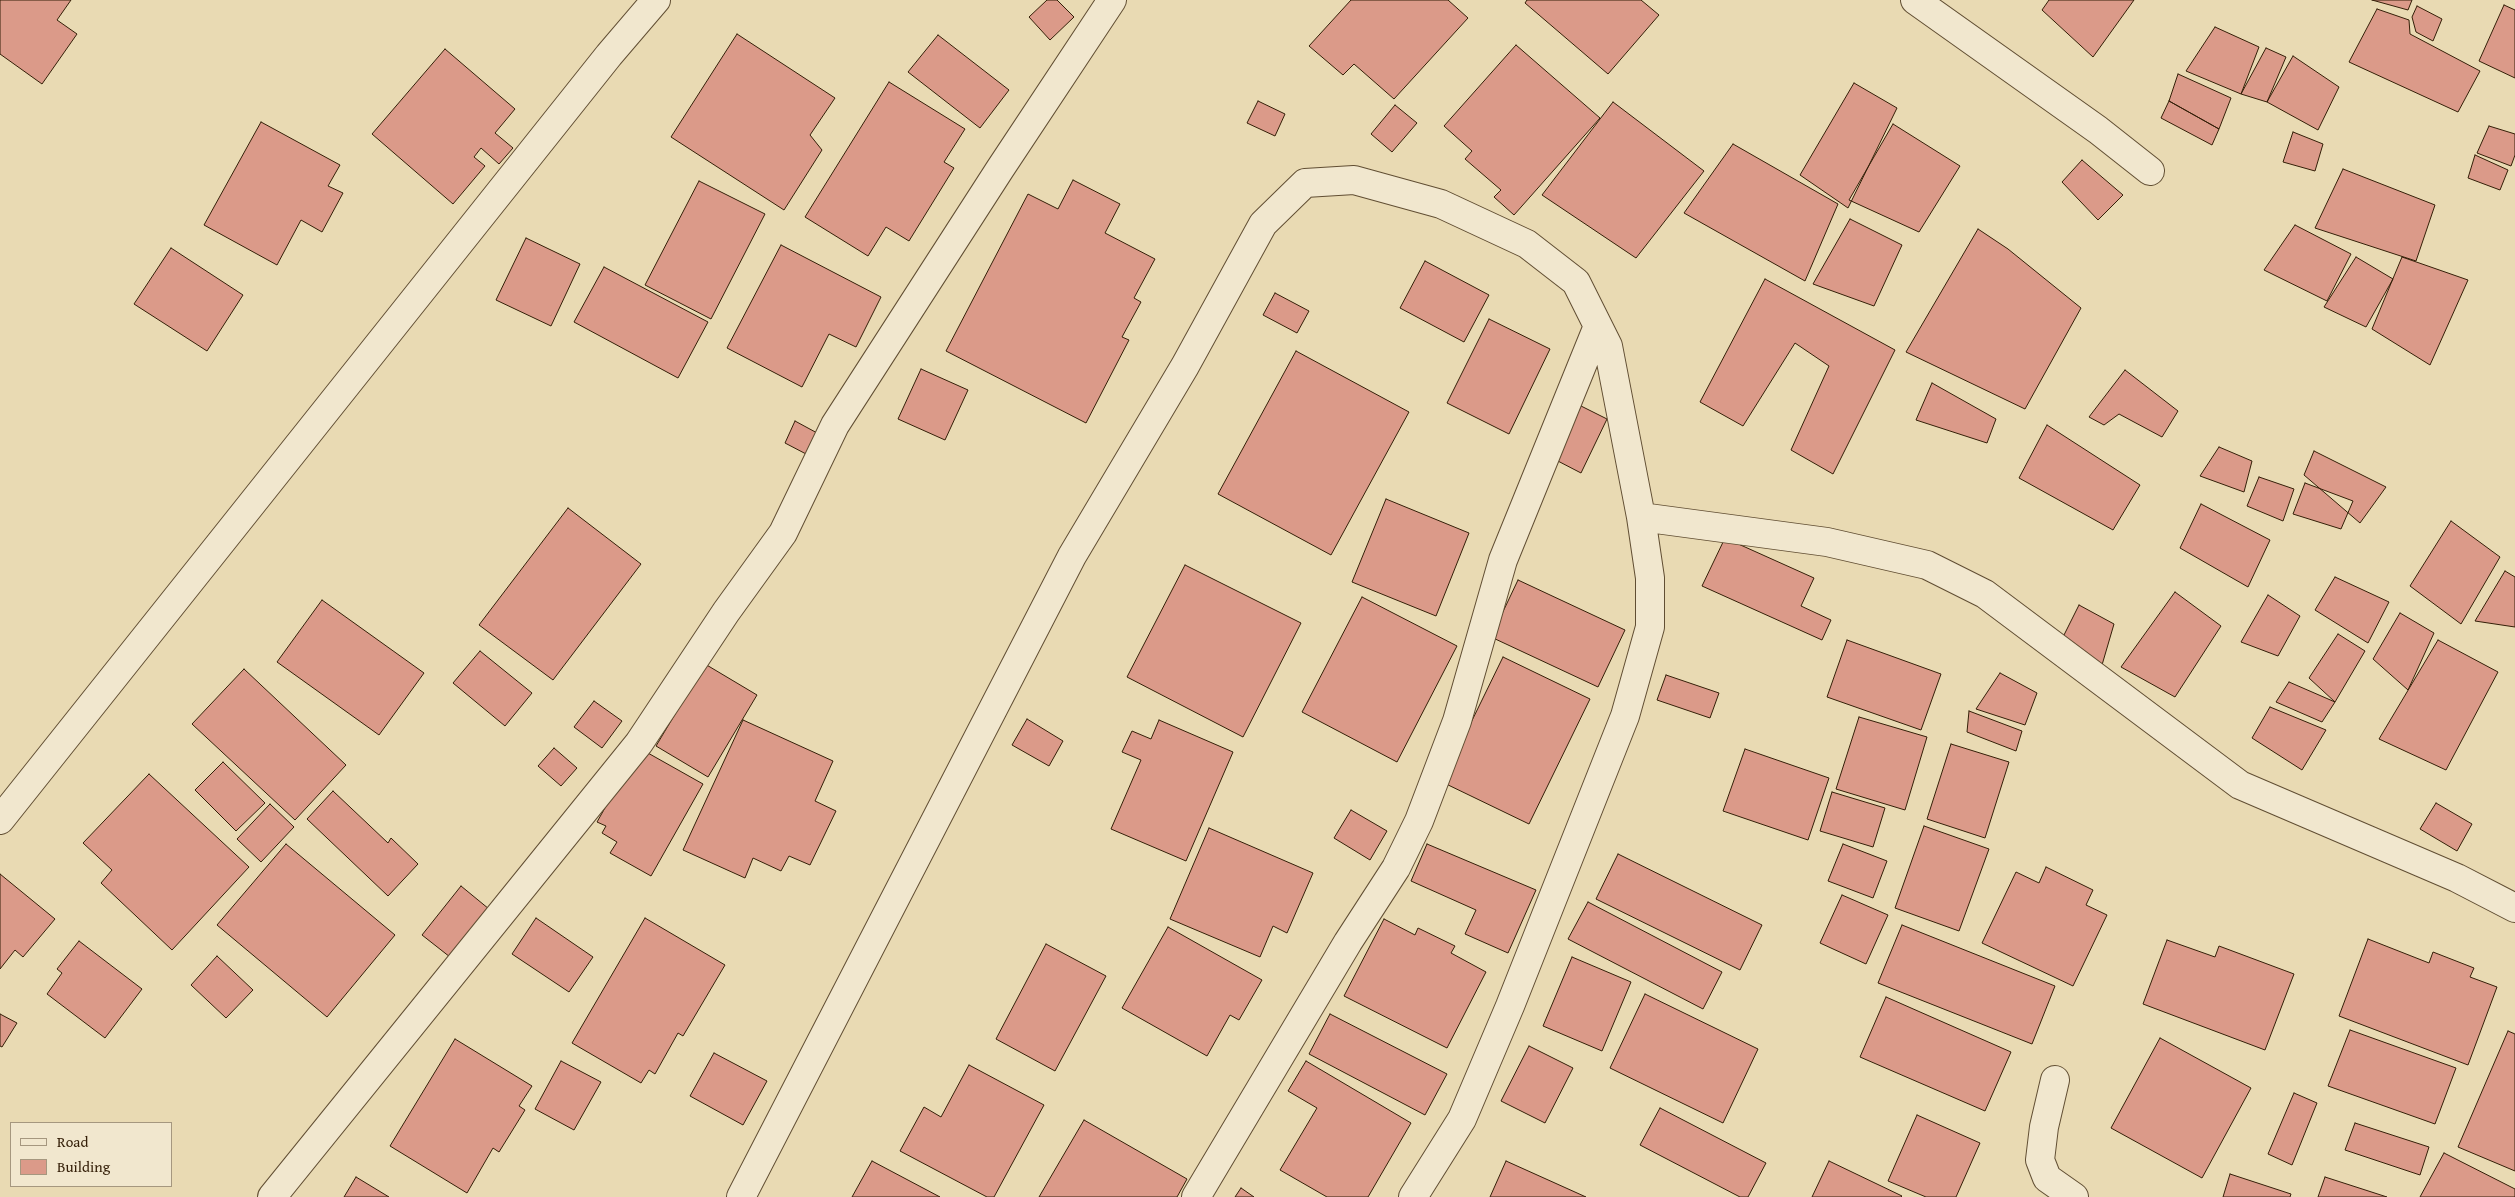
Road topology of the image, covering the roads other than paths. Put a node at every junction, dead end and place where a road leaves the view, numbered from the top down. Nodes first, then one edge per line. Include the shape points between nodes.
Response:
1 (656, 0) edge
2 (1112, 0) edge
3 (1915, 0) edge
4 (2150, 171) dead end
5 (1598, 326) junction
6 (1641, 517) junction
7 (0, 820) edge
8 (2515, 908) edge
9 (2055, 1080) dead end
10 (272, 1197) edge
11 (741, 1197) edge
12 (1196, 1197) edge
13 (1413, 1197) edge
14 (2074, 1197) edge

1 - 7 street
2 - 10 street via 835,426 783,533 715,627 639,743
3 - 4 street via 2090,124
5 - 6 street via 1608,346
5 - 11 street via 1576,282 1527,244 1441,204 1354,180 1305,183 1263,224 1185,366 1072,556
5 - 12 street via 1503,560 1457,722 1419,821 1396,868 1348,942
6 - 8 street via 1827,542 1927,565 1985,594 2240,785 2457,878
6 - 13 street via 1650,578 1650,627 1625,716 1462,1119
9 - 14 street via 2040,1160 2048,1178

